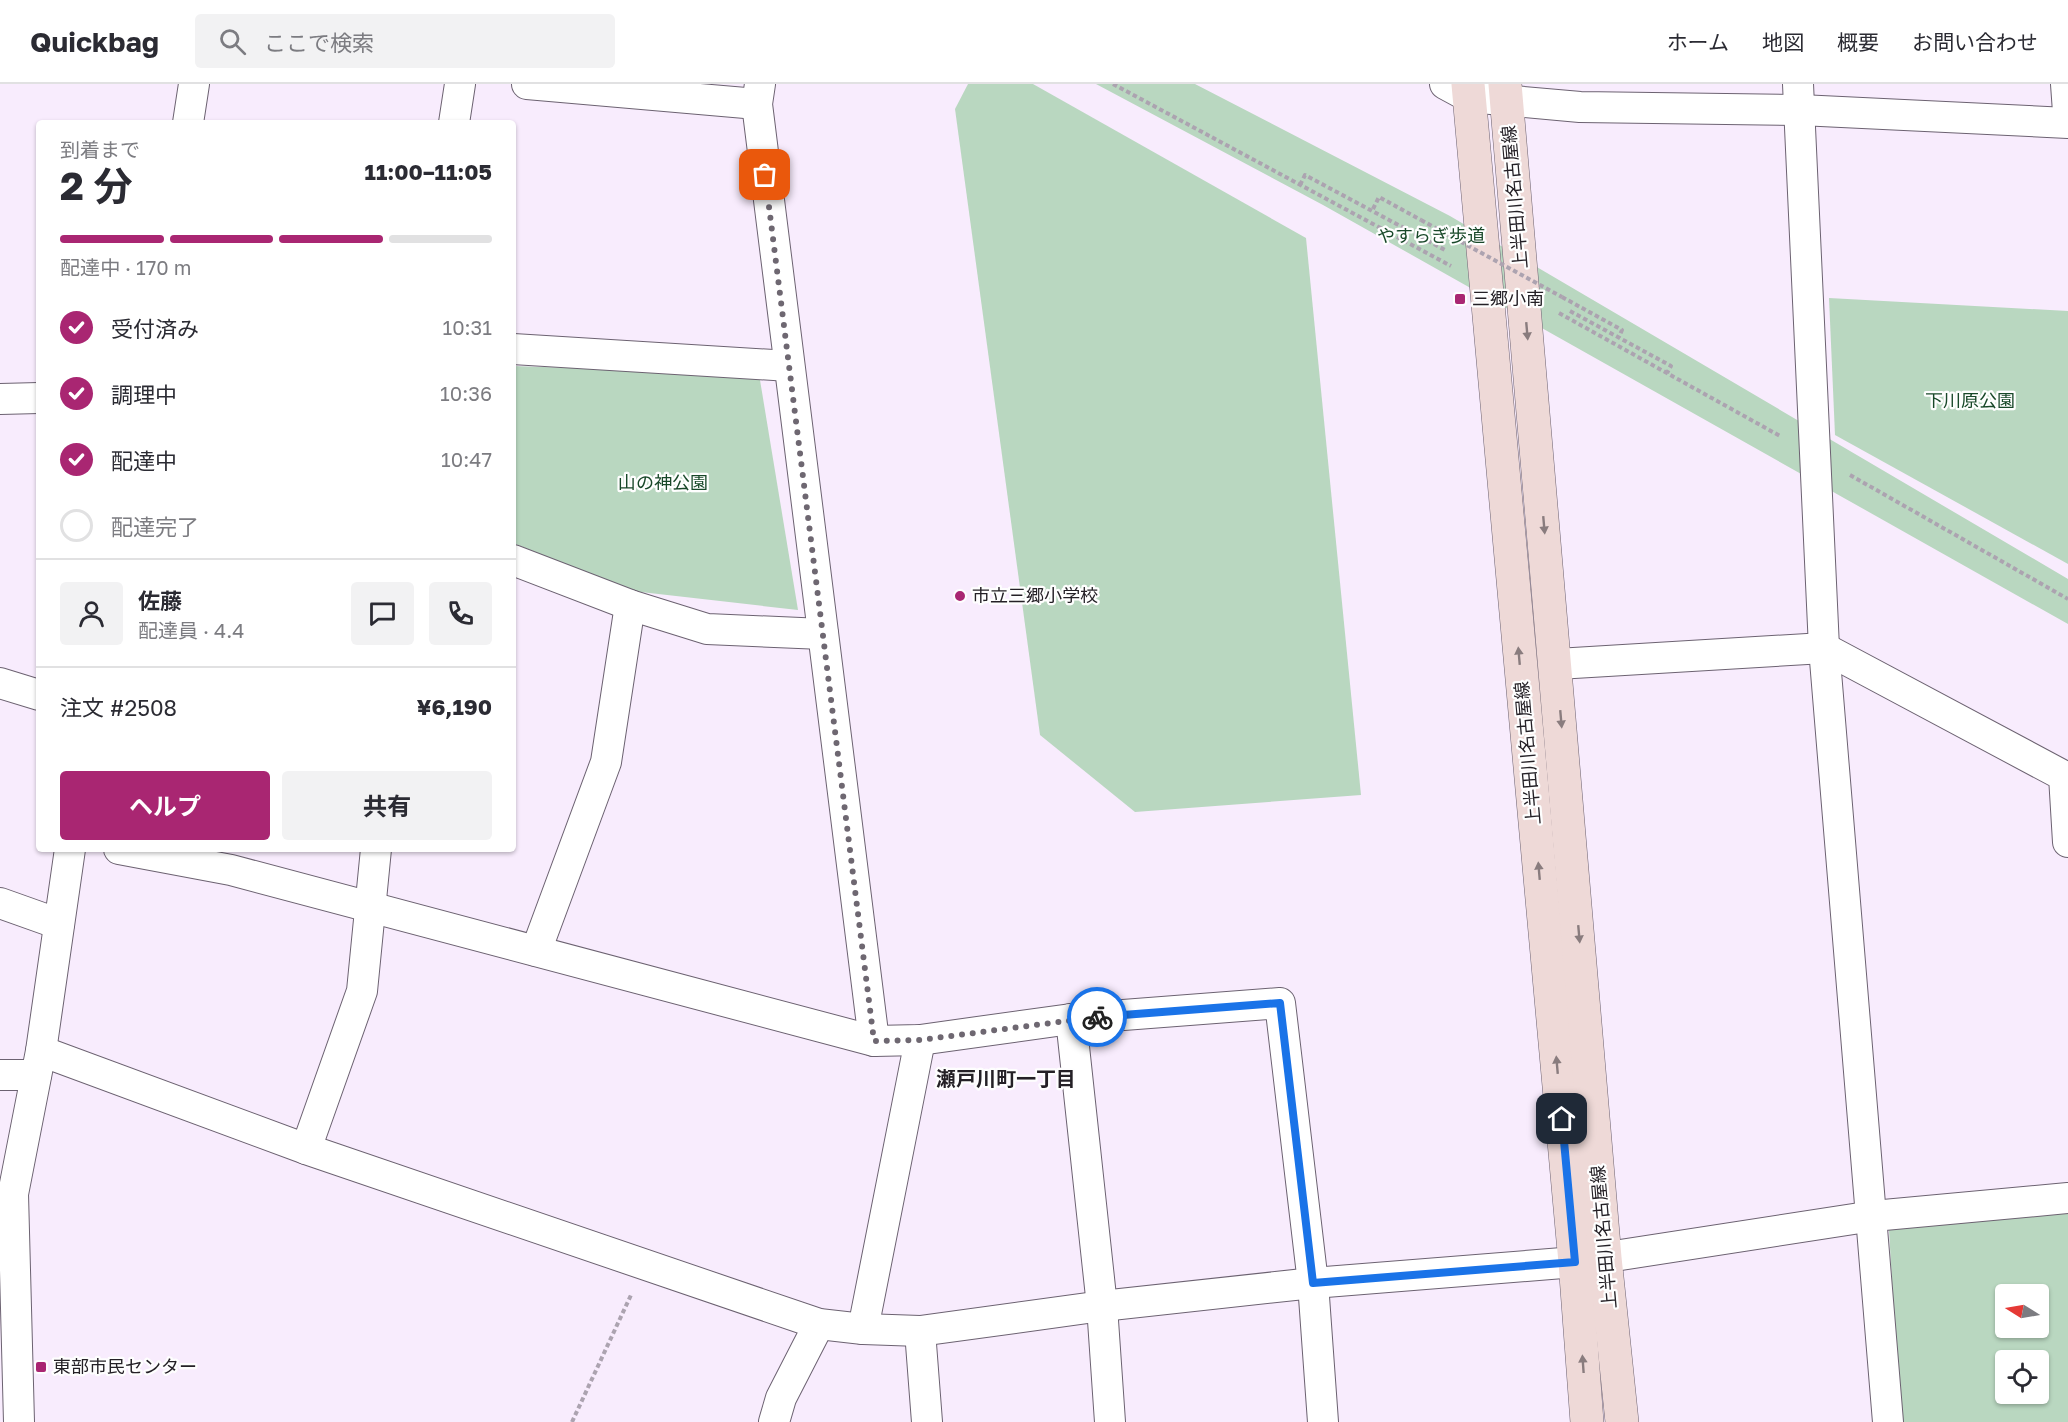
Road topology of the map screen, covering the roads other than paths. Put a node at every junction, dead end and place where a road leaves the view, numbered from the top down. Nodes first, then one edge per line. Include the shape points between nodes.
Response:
1 (194, 84) edge
2 (460, 84) edge
3 (526, 84) edge
4 (2066, 84) edge
5 (1460, 88) edge
6 (1506, 92) edge
7 (758, 94) edge
8 (1799, 97) edge
9 (2068, 112) edge
10 (188, 120) edge
11 (454, 120) edge
12 (2068, 123) edge
13 (516, 349) edge
14 (789, 366) junction
15 (36, 398) edge
16 (0, 399) edge
17 (516, 561) edge
18 (630, 605) junction
19 (824, 634) junction
20 (1824, 648) junction
21 (1557, 664) junction
22 (0, 683) edge
23 (36, 694) edge
24 (2068, 842) edge
25 (70, 852) edge
26 (135, 852) edge
27 (376, 852) edge
28 (0, 903) edge
29 (372, 906) junction
30 (59, 924) junction
31 (537, 951) junction
32 (1071, 1019) junction
33 (920, 1040) junction
34 (874, 1041) junction
35 (38, 1063) junction
36 (0, 1075) edge
37 (306, 1149) junction
38 (7, 1194) edge
39 (2068, 1198) edge
40 (1873, 1216) junction
41 (1590, 1260) junction
42 (1313, 1283) junction
43 (1102, 1306) junction
44 (819, 1324) junction
45 (863, 1329) junction
46 (920, 1331) junction
47 (19, 1422) edge
48 (774, 1422) edge
49 (927, 1422) edge
50 (1110, 1422) edge
51 (1323, 1422) edge
52 (1587, 1422) edge
53 (1622, 1422) edge
54 (1888, 1422) edge

1 - 10 street
2 - 11 street
3 - 7 street
4 - 9 street
5 - 6 street
41 -> 5 main road, 上半田川名古屋線 via 1486,284
6 - 8 street via 1580,107
6 -> 21 main road, 上半田川名古屋線
7 - 14 street
8 - 12 street
8 - 20 street
13 - 14 street
14 - 19 street
15 - 16 street
17 - 18 street
18 - 19 street via 707,629
18 - 31 street via 606,762
19 - 34 street
20 - 21 street
20 - 24 street via 2064,776
20 - 40 street
21 -> 41 main road, 上半田川名古屋線
22 - 23 street
25 - 30 street
26 - 29 street via 231,870
27 - 29 street
28 - 30 street
29 - 31 street
29 - 37 street via 362,991
30 - 35 street
31 - 34 street
32 - 33 street
32 - 42 street via 1280,1003
32 - 43 street
33 - 34 street
33 - 45 street
35 - 36 street
35 - 37 street
35 - 38 street
37 - 44 street
38 - 47 street
39 - 40 street
40 - 41 street
40 - 54 street
41 - 42 street
52 -> 41 main road, 上半田川名古屋線
41 - 53 main road, 上半田川名古屋線
42 - 43 street
42 - 51 street
43 - 46 street
43 - 50 street
44 - 45 street
44 - 48 street via 781,1398
45 - 46 street
46 - 49 street

